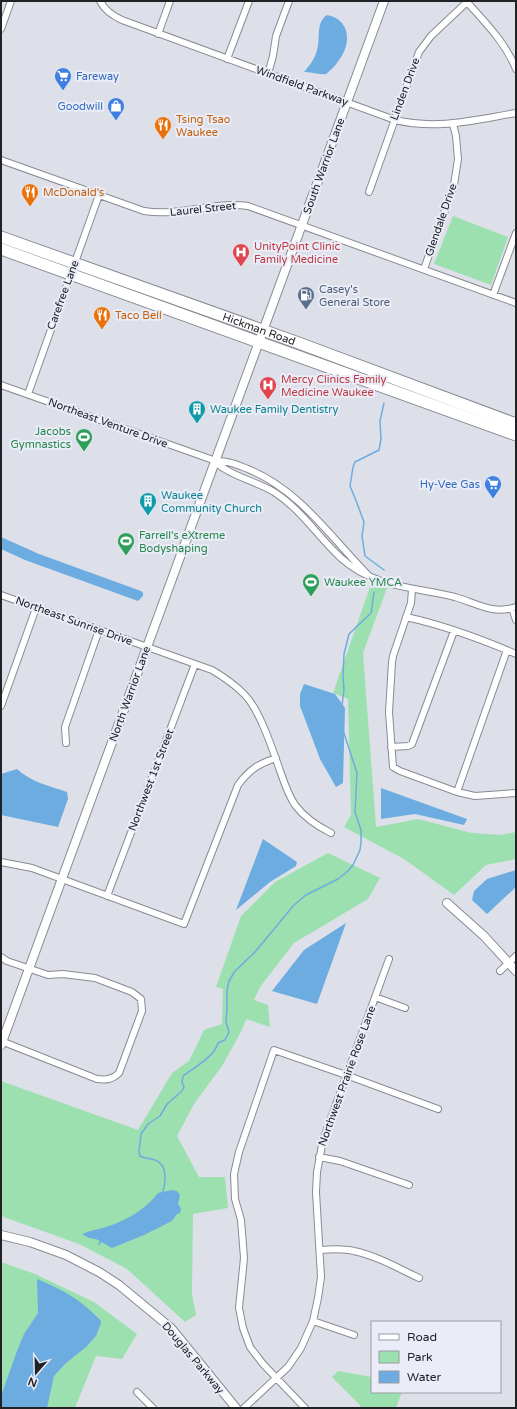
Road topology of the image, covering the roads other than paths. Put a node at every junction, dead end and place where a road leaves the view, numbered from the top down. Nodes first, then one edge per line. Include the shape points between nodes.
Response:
1 (11, 1) edge
2 (170, 1) edge
3 (249, 1) edge
4 (289, 1) edge
5 (384, 1) edge
6 (100, 2) edge
7 (466, 2) edge
8 (1, 29) edge
9 (158, 34) junction
10 (227, 59) junction
11 (516, 69) edge
12 (268, 74) junction
13 (347, 103) junction
14 (516, 113) edge
15 (394, 120) junction
16 (453, 124) junction
17 (1, 160) edge
18 (369, 192) dead end
19 (99, 195) junction
20 (302, 225) junction
21 (516, 233) edge
22 (1, 237) edge
23 (1, 248) edge
24 (73, 268) junction
25 (424, 269) junction
26 (493, 295) junction
27 (516, 303) edge
28 (263, 331) junction
29 (259, 342) junction
30 (1, 385) edge
31 (28, 394) junction
32 (516, 424) edge
33 (516, 435) edge
34 (216, 461) junction
35 (369, 576) junction
36 (412, 589) junction
37 (1, 595) edge
38 (36, 608) junction
39 (514, 608) edge
40 (406, 617) junction
41 (516, 620) edge
42 (99, 630) junction
43 (454, 631) junction
44 (148, 647) junction
45 (507, 650) junction
46 (516, 654) edge
47 (195, 664) junction
48 (1, 706) edge
49 (66, 743) dead end
50 (391, 747) junction
51 (276, 758) junction
52 (515, 790) edge
53 (457, 792) junction
54 (331, 834) dead end
55 (1, 862) edge
56 (62, 879) junction
57 (107, 896) junction
58 (447, 903) dead end
59 (516, 956) edge
60 (1, 957) edge
61 (389, 959) dead end
62 (509, 963) junction
63 (29, 969) junction
64 (500, 971) dead end
65 (516, 971) edge
66 (375, 997) junction
67 (405, 1008) dead end
68 (1, 1043) edge
69 (346, 1075) junction
70 (438, 1109) dead end
71 (319, 1157) junction
72 (409, 1185) dead end
73 (1, 1235) edge
74 (320, 1250) junction
75 (419, 1278) dead end
76 (313, 1321) junction
77 (354, 1335) dead end
78 (276, 1379) junction
79 (137, 1392) dead end
80 (153, 1408) edge
81 (236, 1408) edge
82 (244, 1408) edge
83 (305, 1408) edge

1 - 8 street
2 - 9 street
3 - 10 street
4 - 12 street via 276,36
5 - 13 street, South Warrior Lane
6 - 9 street, Windfield Parkway via 111,15
7 - 11 street via 502,42
7 - 15 street, Linden Drive via 431,36 419,52
9 - 10 street, Windfield Parkway
10 - 12 street, Windfield Parkway
12 - 13 street, Windfield Parkway
13 - 15 street, Windfield Parkway
13 - 20 street, South Warrior Lane
14 - 16 street, Windfield Parkway
15 - 16 street, Windfield Parkway via 428,125
15 - 18 street, Linden Drive
16 - 25 street, Glendale Drive via 457,148 454,185
17 - 19 street, Laurel Street
19 - 20 street, Laurel Street via 154,213 228,204 248,206
19 - 24 street, Carefree Lane
20 - 25 street, Laurel Street
20 - 28 street, South Warrior Lane
21 - 26 street
22 - 24 highway, Hickman Road
23 - 24 highway, Hickman Road
24 - 28 highway, Hickman Road
24 - 29 highway, Hickman Road
24 - 31 street, Carefree Lane
25 - 26 street, Laurel Street
26 - 27 street, Laurel Street
28 - 29 street, South Warrior Lane
28 - 32 highway, Hickman Road
29 - 33 highway, Hickman Road
29 - 34 street, North Warrior Lane
30 - 31 street, Northeast Venture Drive
31 - 34 street, Northeast Venture Drive
34 - 35 street via 224,469 274,492 292,506 341,558
34 - 35 street via 228,461 258,473 289,493
34 - 44 street, North Warrior Lane
35 - 36 street via 391,585
36 - 39 street via 459,598 491,610
36 - 40 street
37 - 38 street, Northeast Sunrise Drive
38 - 42 street, Northeast Sunrise Drive
38 - 48 street
39 - 41 street
40 - 43 street
40 - 50 street via 392,662 389,712
42 - 44 street, Northeast Sunrise Drive
42 - 49 street via 65,727
43 - 45 street
43 - 50 street via 412,744
44 - 47 street, Northeast Sunrise Drive
44 - 56 street, North Warrior Lane
45 - 46 street
45 - 53 street
47 - 51 street, Northeast Sunrise Drive via 228,679 245,695 258,714
47 - 57 street, Northwest 1st Street
50 - 53 street via 394,769
51 - 54 street, Northeast Sunrise Drive via 286,790 295,805 317,826
51 - 57 street via 247,773 238,785 184,924
52 - 53 street via 475,796
55 - 56 street via 32,868
56 - 57 street
56 - 63 street, North Warrior Lane
58 - 62 street via 484,936
59 - 62 street
60 - 63 street
61 - 66 street, Northwest Prairie Rose Lane
62 - 64 street
62 - 65 street
63 - 68 street, North Warrior Lane
63 - 68 street via 48,975 95,978 132,992 141,999 142,1011 122,1067 114,1078 97,1079
66 - 67 street
66 - 69 street, Northwest Prairie Rose Lane
69 - 70 street
69 - 71 street, Northwest Prairie Rose Lane
69 - 78 street via 274,1050 234,1174 244,1241 239,1308 242,1328 250,1347
71 - 72 street via 340,1161
71 - 74 street, Northwest Prairie Rose Lane via 316,1192
73 - 81 street, Douglas Parkway via 66,1255 119,1285 171,1328
74 - 75 street via 353,1250 387,1262
74 - 76 street, Northwest Prairie Rose Lane via 320,1284
76 - 77 street
76 - 78 street, Northwest Prairie Rose Lane via 301,1348
78 - 82 street, Northwest Prairie Rose Lane
78 - 83 street
79 - 80 street

